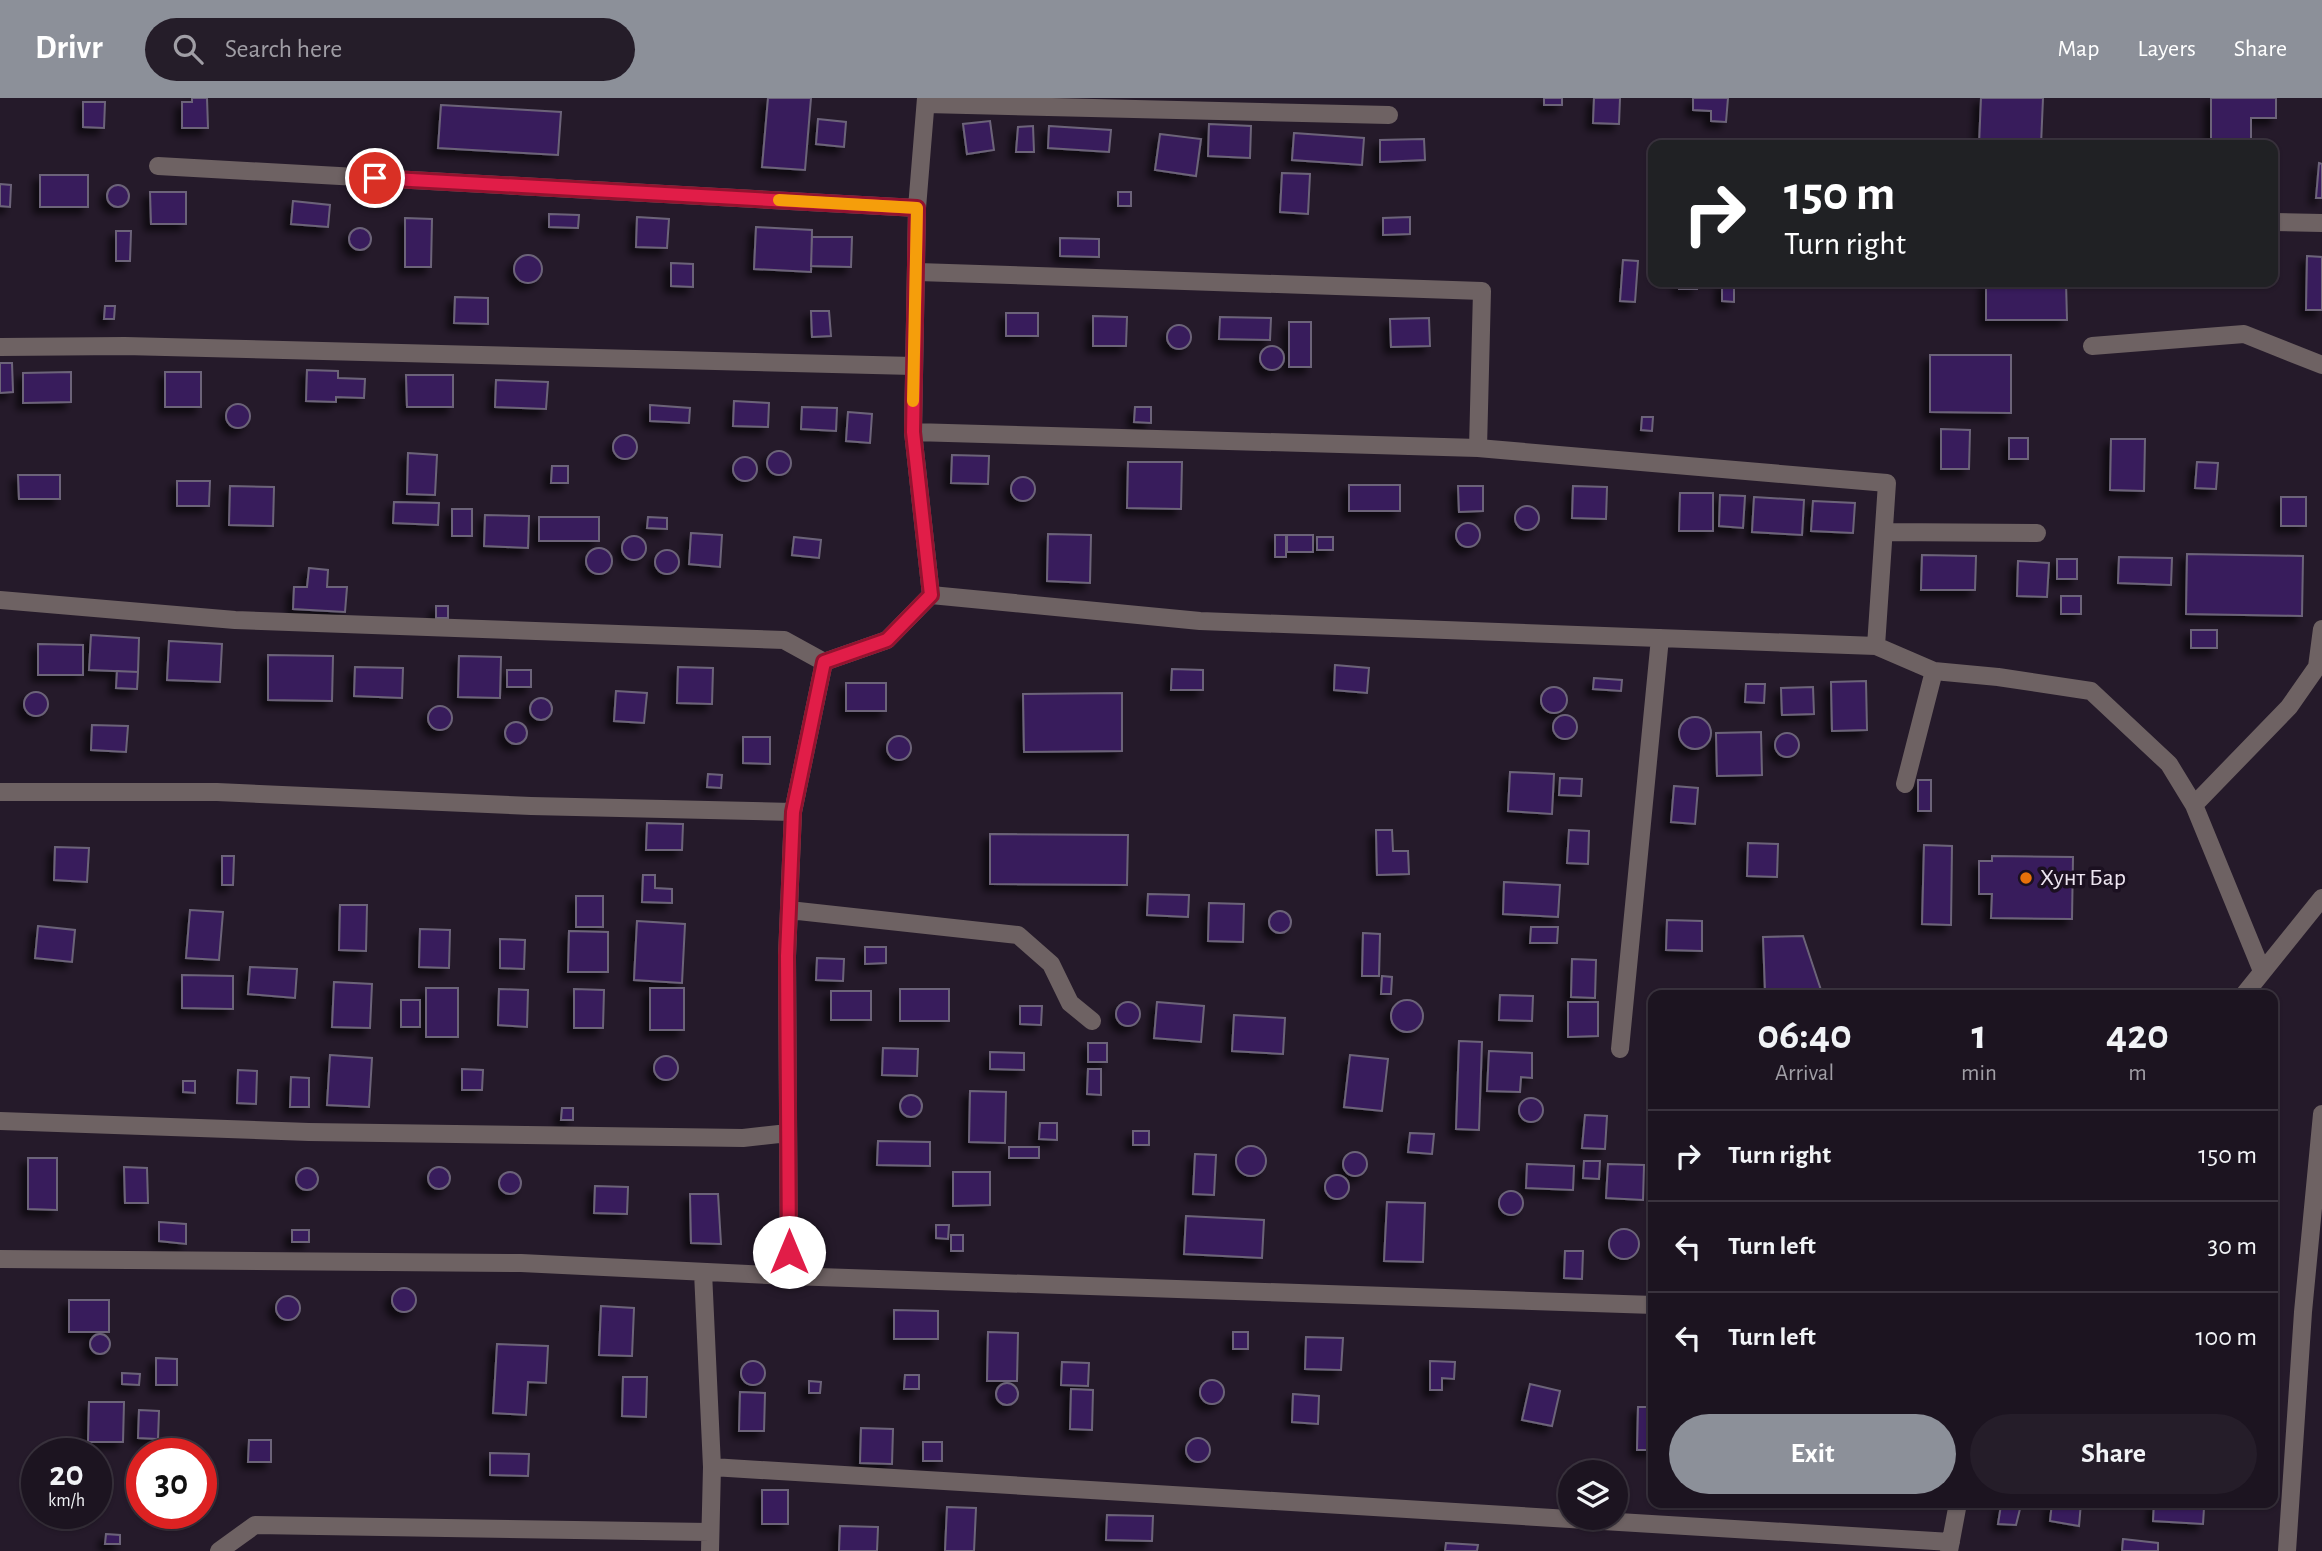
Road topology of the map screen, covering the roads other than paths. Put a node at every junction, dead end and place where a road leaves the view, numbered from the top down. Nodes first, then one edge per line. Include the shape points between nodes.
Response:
1 (926, 101) edge
2 (1389, 114) dead end
3 (158, 166) dead end
4 (917, 208) junction
5 (2278, 222) edge
6 (2322, 223) edge
7 (918, 272) junction
8 (2092, 346) dead end
9 (0, 347) edge
10 (2322, 365) edge
11 (913, 366) junction
12 (913, 432) junction
13 (1478, 448) junction
14 (1884, 532) junction
15 (2037, 533) dead end
16 (931, 595) junction
17 (0, 600) edge
18 (2322, 629) edge
19 (1660, 638) junction
20 (1876, 646) junction
21 (824, 662) junction
22 (1934, 671) junction
23 (1905, 784) dead end
24 (0, 792) edge
25 (2194, 806) junction
26 (793, 812) junction
27 (2322, 898) edge
28 (789, 910) junction
29 (2262, 971) junction
30 (2248, 990) edge
31 (1092, 1021) dead end
32 (1620, 1049) dead end
33 (2322, 1114) edge
34 (0, 1121) edge
35 (788, 1133) junction
36 (0, 1259) edge
37 (703, 1272) junction
38 (789, 1276) junction
39 (1648, 1305) edge
40 (712, 1467) junction
41 (1957, 1508) edge
42 (709, 1532) junction
43 (1950, 1546) edge
44 (219, 1551) edge
45 (710, 1551) edge
46 (2287, 1551) edge

1 - 2 street
1 - 4 street
3 - 4 street
4 - 7 street
5 - 6 street
7 - 11 street
7 - 13 street via 1482,291
8 - 10 street via 2244,334
9 - 11 street via 125,346
11 - 12 street
12 - 13 street
12 - 16 street
13 - 14 street via 1887,483
14 - 15 street
14 - 20 street
16 - 19 street via 1200,621
16 - 21 street via 887,640
17 - 21 street via 235,620 783,640
18 - 25 street via 2317,667 2289,707
19 - 20 street
19 - 32 street
20 - 22 street
21 - 26 street
22 - 23 street
22 - 25 street via 2091,691 2169,764
24 - 26 street via 218,792
25 - 29 street
26 - 28 street
27 - 29 street
28 - 31 street via 1018,935 1051,964 1070,1003
28 - 35 street
29 - 30 street
33 - 46 street
34 - 35 street via 309,1132 743,1138
35 - 38 street
36 - 37 street via 521,1263
37 - 38 street
37 - 40 street
38 - 39 street
40 - 42 street
40 - 43 street
41 - 43 street
42 - 44 street via 255,1525
42 - 45 street

